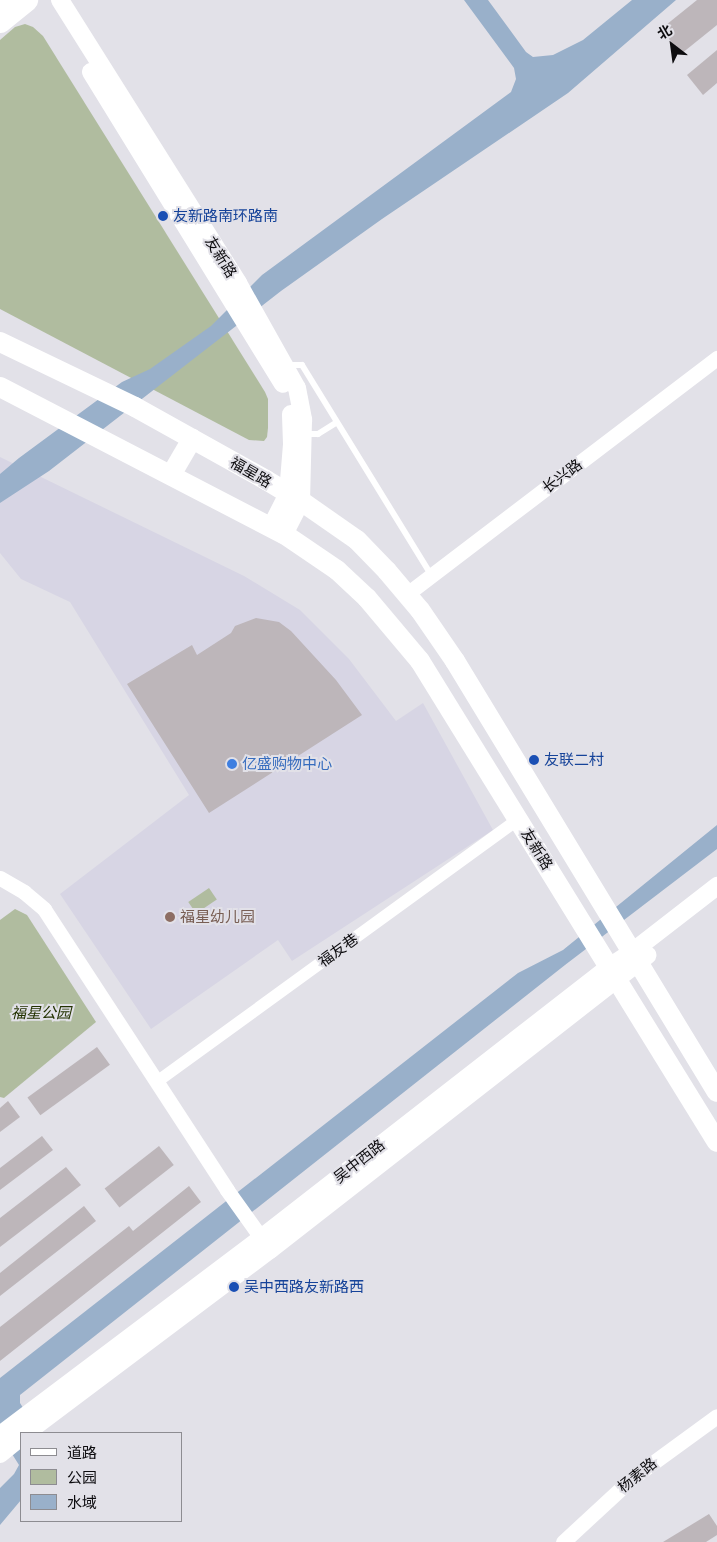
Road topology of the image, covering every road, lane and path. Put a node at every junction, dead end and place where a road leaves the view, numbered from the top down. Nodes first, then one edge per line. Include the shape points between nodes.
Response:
1 (9, 0) edge
2 (27, 0) edge
3 (46, 0) edge
4 (60, 0) edge
5 (0, 7) edge
6 (0, 22) edge
7 (232, 286) junction
8 (252, 319) junction
9 (0, 342) edge
10 (717, 358) edge
11 (285, 364) junction
12 (0, 387) edge
13 (337, 422) junction
14 (304, 434) junction
15 (192, 439) junction
16 (171, 475) junction
17 (295, 497) junction
18 (277, 530) junction
19 (430, 575) junction
20 (407, 594) junction
21 (455, 661) joint
22 (518, 820) junction
23 (0, 878) edge
24 (717, 886) edge
25 (717, 901) edge
26 (630, 950) junction
27 (609, 965) junction
28 (158, 1081) junction
29 (717, 1092) edge
30 (717, 1142) edge
31 (265, 1244) junction
32 (38, 1414) junction
33 (717, 1416) edge
34 (27, 1432) edge
35 (0, 1435) edge
36 (20, 1438) edge
37 (0, 1454) edge
38 (563, 1542) edge

1 - 5 main road
2 - 6 highway
3 - 7 main road, 友新路
4 - 7 main road, 友新路
7 - 8 main road, 友新路
8 - 11 main road, 友新路
8 - 17 main road, 友新路 via 289,400
9 - 15 main road, 福星路 via 135,407
10 - 19 street, 长兴路
11 - 13 lane via 302,365
11 - 14 main road, 友新路 via 300,399
12 - 16 main road
13 - 14 lane via 318,434
13 - 19 lane
14 - 17 main road, 友新路
15 - 16 main road
15 - 17 main road, 福星路
16 - 18 main road
17 - 18 main road, 友新路
17 - 20 main road, 福星路 via 356,540
18 - 22 main road, 友新路 via 337,570 367,598 413,652
19 - 20 street, 长兴路
20 - 21 main road, 福星路
21 - 26 main road, 友新路
22 - 27 main road, 友新路
22 - 28 street, 福友巷
23 - 28 street via 44,908
24 - 26 main road, 吴中西路
25 - 26 main road, 吴中西路
26 - 27 main road, 吴中西路
26 - 29 main road, 友新路
27 - 30 main road, 友新路
27 - 31 main road, 吴中西路
28 - 31 street
31 - 32 main road, 吴中西路
32 - 34 main road, 吴中西路
32 - 35 main road, 吴中西路
33 - 38 street, 杨素路 via 632,1478
36 - 37 main road

